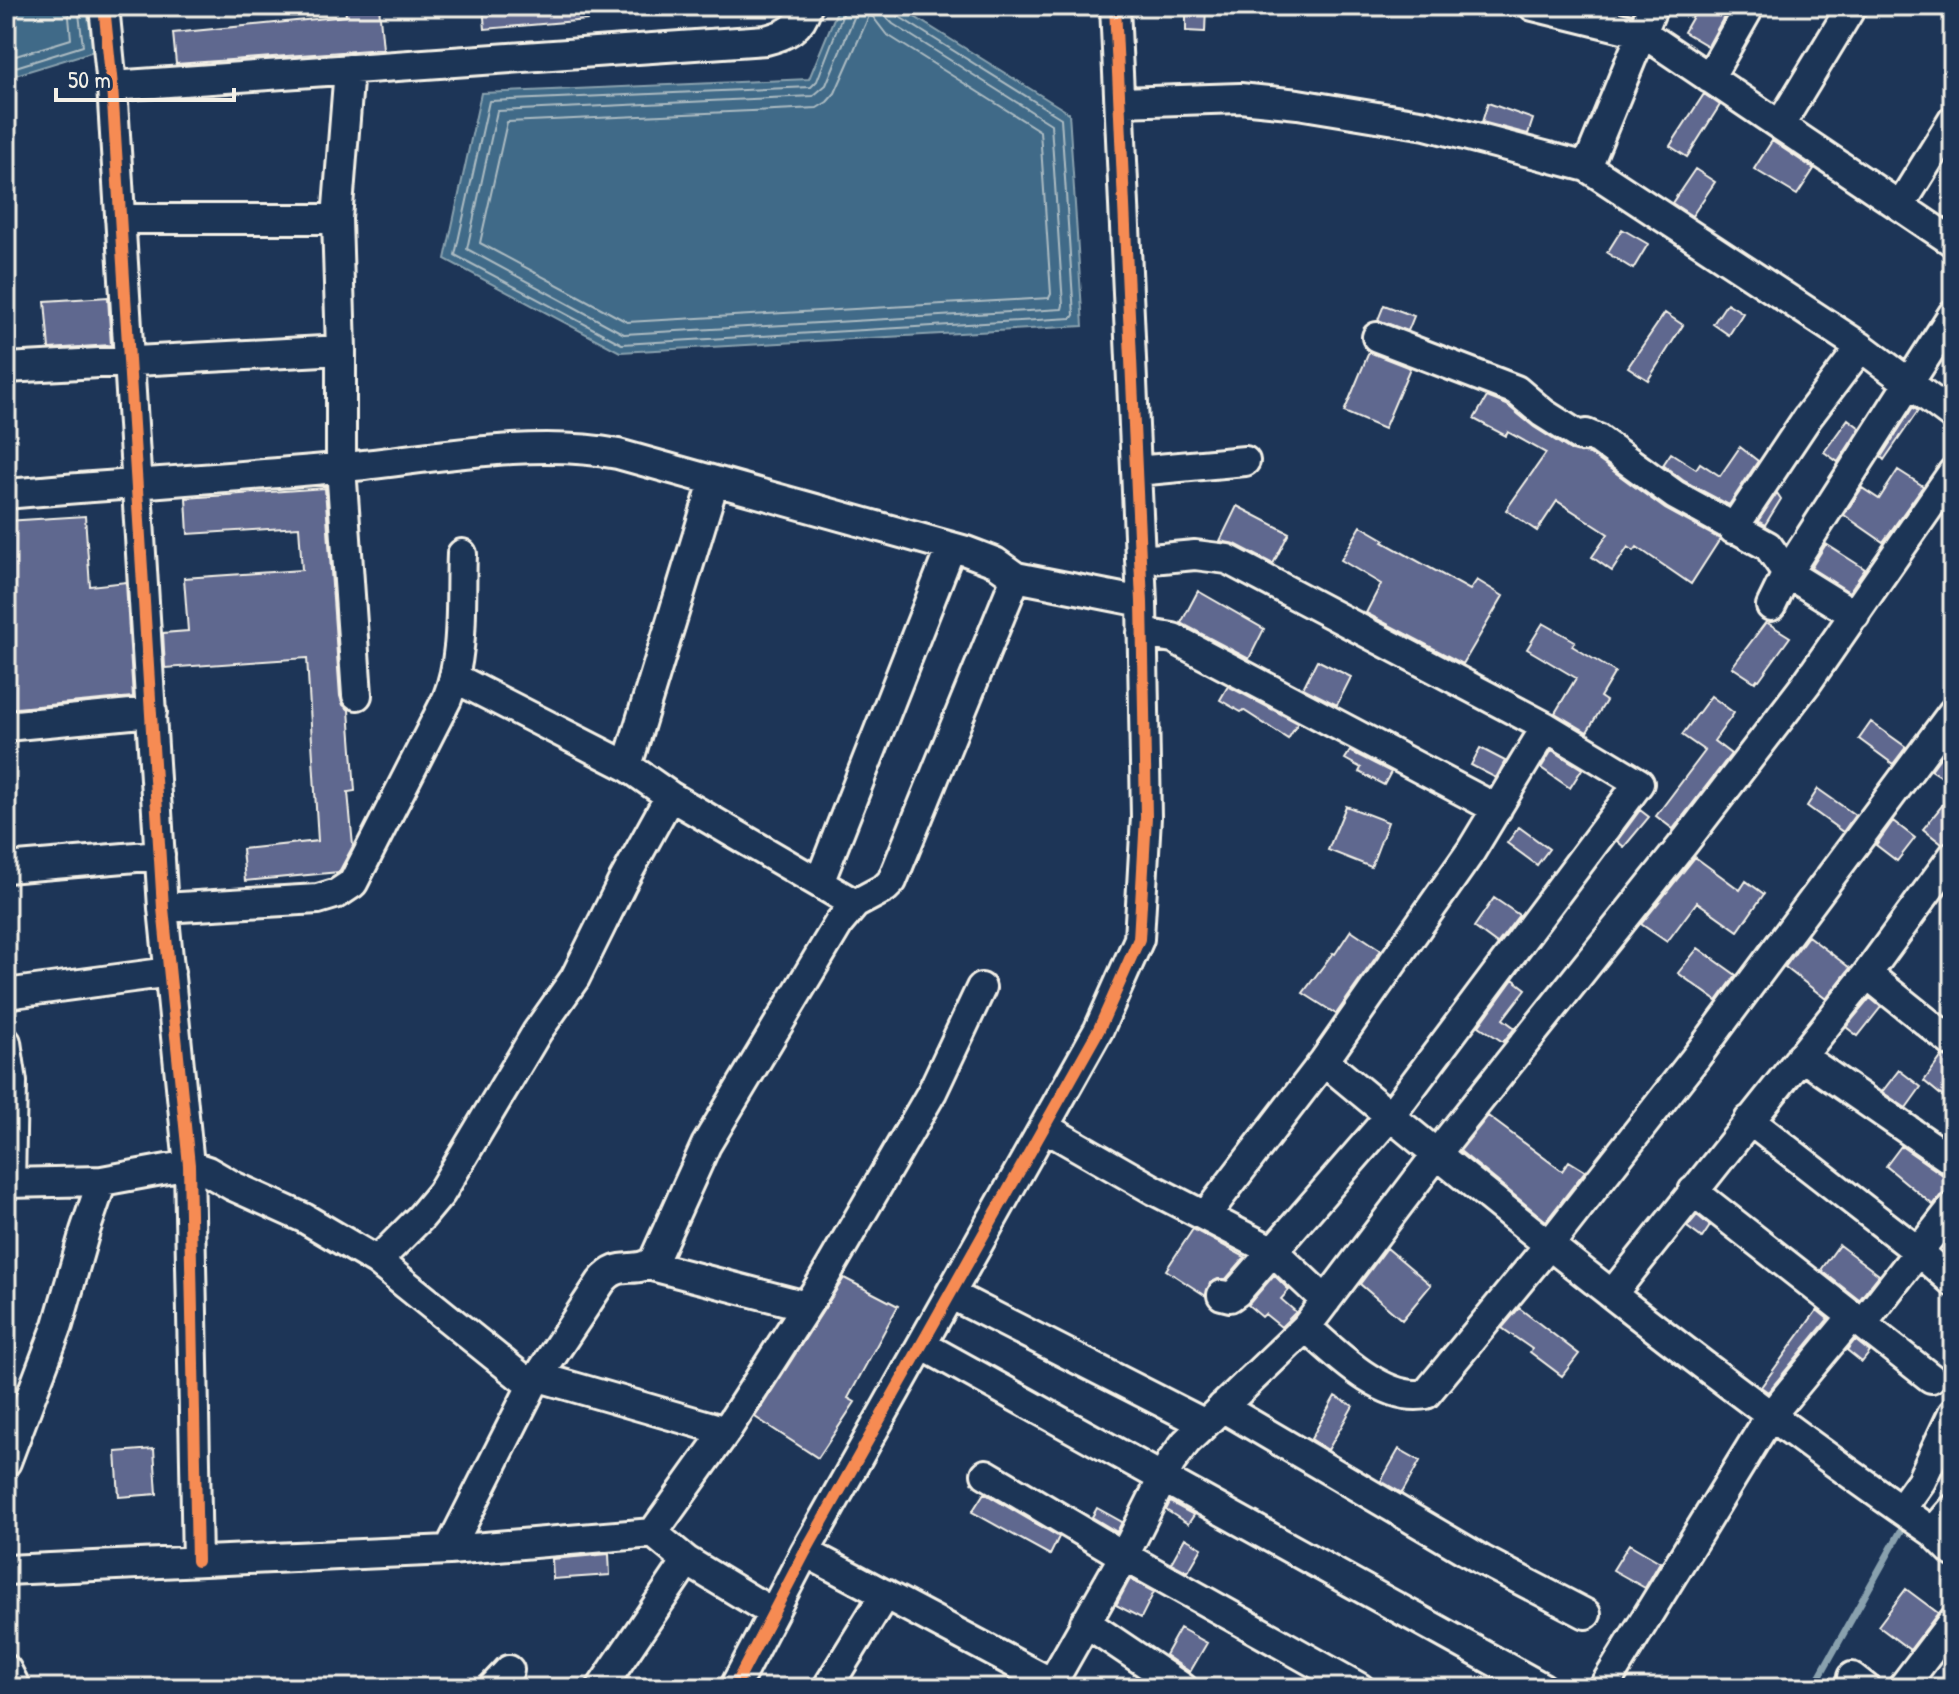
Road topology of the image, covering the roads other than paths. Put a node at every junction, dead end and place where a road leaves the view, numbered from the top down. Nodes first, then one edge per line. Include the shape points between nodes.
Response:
1 (104, 6) edge
2 (807, 6) edge
3 (1115, 6) edge
4 (1533, 6) edge
5 (1653, 6) edge
6 (1750, 6) edge
7 (1852, 6) edge
8 (1565, 10) edge
9 (1643, 33) junction
10 (349, 69) junction
11 (1709, 78) junction
12 (112, 86) junction
13 (1121, 102) junction
14 (1953, 120) edge
15 (1780, 125) junction
16 (1587, 167) junction
17 (1900, 206) junction
18 (120, 219) junction
19 (337, 219) junction
20 (1953, 242) edge
21 (1953, 314) edge
22 (1377, 337) dead end
23 (1861, 347) junction
24 (341, 350) junction
25 (128, 361) junction
26 (6, 368) edge
27 (1910, 383) junction
28 (1953, 416) edge
29 (1245, 461) dead end
30 (341, 467) junction
31 (1136, 471) junction
32 (1953, 472) edge
33 (714, 482) junction
34 (136, 483) junction
35 (6, 494) edge
36 (1733, 529) junction
37 (951, 547) junction
38 (462, 554) dead end
39 (1140, 560) junction
40 (1787, 573) junction
41 (1016, 577) junction
42 (1142, 602) junction
43 (1771, 606) dead end
44 (1855, 615) junction
45 (1142, 633) junction
46 (455, 678) junction
47 (357, 695) dead end
48 (152, 712) junction
49 (1953, 712) edge
50 (6, 726) edge
51 (1546, 727) junction
52 (627, 766) junction
53 (670, 796) junction
54 (1497, 809) junction
55 (160, 855) junction
56 (1953, 856) edge
57 (6, 868) edge
58 (819, 883) junction
59 (855, 904) junction
60 (163, 908) junction
61 (170, 972) junction
62 (1867, 974) junction
63 (981, 988) dead end
64 (6, 994) edge
65 (6, 1042) edge
66 (1953, 1043) edge
67 (1801, 1056) junction
68 (1324, 1061) junction
69 (9, 1082) edge
70 (1390, 1116) junction
71 (1749, 1120) junction
72 (1044, 1127) junction
73 (1437, 1155) junction
74 (1953, 1161) edge
75 (189, 1165) junction
76 (102, 1181) junction
77 (8, 1183) edge
78 (1693, 1191) junction
79 (1953, 1207) edge
80 (1206, 1215) junction
81 (1549, 1245) junction
82 (1273, 1251) junction
83 (1919, 1252) junction
84 (377, 1261) junction
85 (648, 1265) junction
86 (1953, 1282) edge
87 (1613, 1293) junction
88 (950, 1294) junction
89 (1222, 1295) dead end
90 (1326, 1301) junction
91 (806, 1306) junction
92 (1858, 1319) junction
93 (1306, 1327) junction
94 (922, 1345) junction
95 (1931, 1378) dead end
96 (536, 1381) junction
97 (1953, 1413) edge
98 (1213, 1415) junction
99 (1770, 1416) junction
100 (726, 1431) junction
101 (6, 1462) edge
102 (986, 1474) dead end
103 (1164, 1478) junction
104 (1953, 1509) edge
105 (1922, 1525) edge
106 (653, 1533) junction
107 (449, 1550) junction
108 (805, 1552) junction
109 (1124, 1556) junction
110 (197, 1561) junction
111 (687, 1561) junction
112 (6, 1570) edge
113 (885, 1594) junction
114 (773, 1613) junction
115 (1586, 1614) dead end
116 (1953, 1621) edge
117 (1085, 1622) junction
118 (6, 1669) edge
119 (1051, 1685) edge
120 (16, 1688) edge
121 (601, 1688) edge
122 (734, 1688) edge
123 (827, 1688) edge
124 (1183, 1688) edge
125 (1360, 1688) edge
126 (1543, 1688) edge
127 (1603, 1688) edge
128 (1902, 1688) edge

1 - 12 street
2 - 10 street via 796,27 766,40
3 - 13 street
4 - 8 street
5 - 9 street
6 - 11 street
7 - 15 street
8 - 9 street
9 - 11 street
9 - 16 street
10 - 12 street
10 - 19 street
11 - 15 street
12 - 18 street
13 - 16 street via 1224,98 1298,104 1426,125
13 - 31 street
14 - 17 street
15 - 17 street
16 - 23 street
17 - 20 street
18 - 19 street
18 - 25 street
19 - 24 street
21 - 27 street
22 - 36 street via 1516,390 1543,413 1581,437 1598,439
23 - 27 street
23 - 36 street
24 - 25 street
24 - 30 street
25 - 26 street
25 - 34 street
27 - 28 street
27 - 40 street
29 - 31 street
30 - 33 street via 544,447 586,448
30 - 34 street
30 - 47 street
31 - 39 street
32 - 44 street
33 - 37 street
33 - 52 street
34 - 35 street
34 - 48 street
36 - 40 street via 1768,546
37 - 41 street via 995,562
37 - 58 street
38 - 46 street
39 - 42 street
39 - 51 street via 1195,555 1227,559
40 - 43 street
40 - 44 street
41 - 42 street
41 - 59 street via 892,881
42 - 45 street
44 - 73 street via 1684,843
45 - 54 street via 1173,638
45 - 72 street via 1146,817 1139,939 1099,1029
46 - 52 street
46 - 60 street via 353,883 318,899
48 - 50 street
48 - 55 street
49 - 81 street
51 - 54 street
51 - 70 street via 1639,783
52 - 53 street
53 - 58 street
53 - 84 street via 575,978 441,1193
54 - 68 street
55 - 57 street
55 - 60 street
56 - 62 street
58 - 59 street
59 - 85 street via 706,1145 659,1253
60 - 61 street
61 - 64 street
61 - 75 street
62 - 66 street
62 - 67 street
63 - 91 street via 932,1092
65 - 69 street
67 - 71 street
67 - 74 street
68 - 70 street
68 - 80 street
69 - 77 street
70 - 73 street
70 - 82 street
71 - 78 street
71 - 83 street
72 - 80 street
72 - 88 street
73 - 81 street
73 - 90 street
75 - 76 street
75 - 84 street via 304,1218
75 - 110 street
76 - 77 street
76 - 101 street via 58,1325
78 - 87 street
78 - 92 street
79 - 83 street
80 - 82 street
81 - 87 street
81 - 93 street via 1426,1394 1412,1397 1390,1389 1346,1363
82 - 89 street via 1237,1292
82 - 90 street
83 - 86 street
83 - 92 street
84 - 96 street
85 - 91 street
85 - 96 street via 608,1273
87 - 99 street
88 - 94 street
88 - 98 street
90 - 93 street
91 - 100 street
92 - 95 street
92 - 99 street
93 - 98 street
94 - 103 street
94 - 108 street
96 - 100 street
96 - 107 street
97 - 105 street via 1921,1481
98 - 103 street via 1171,1462
98 - 115 street
99 - 105 street
99 - 127 street
100 - 106 street
102 - 109 street
103 - 109 street
103 - 126 street
104 - 105 street
106 - 107 street
106 - 111 street
107 - 110 street
108 - 113 street
108 - 114 street
109 - 117 street
109 - 125 street
110 - 112 street
111 - 114 street
111 - 121 street
113 - 119 street
113 - 123 street
114 - 122 street
116 - 128 street
117 - 119 street
117 - 124 street
118 - 120 street

